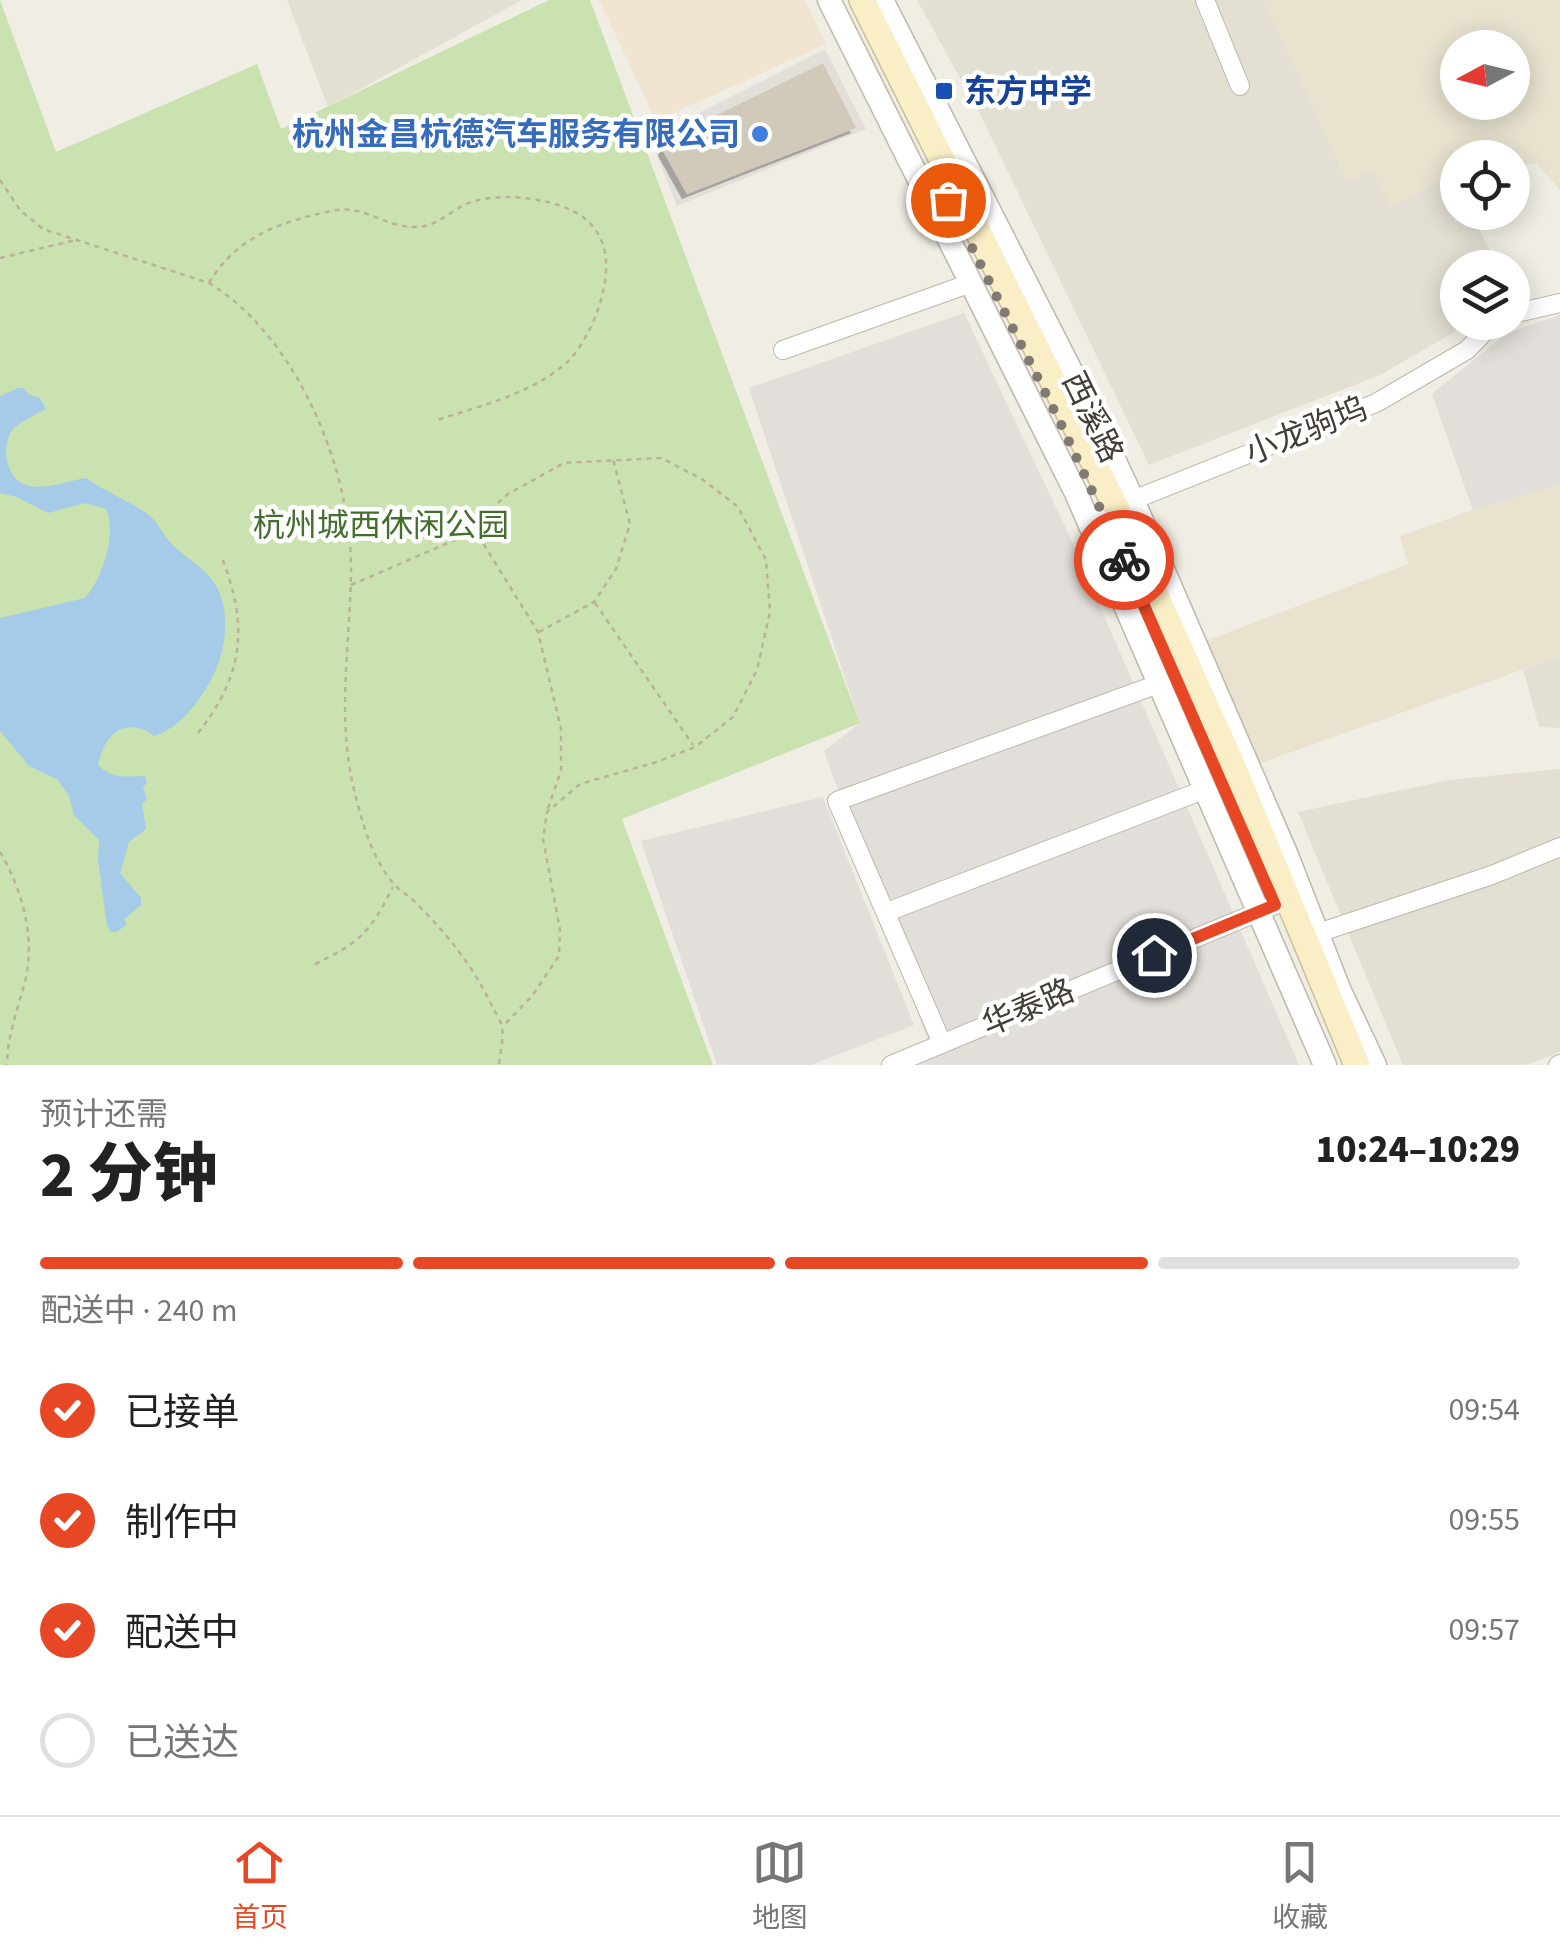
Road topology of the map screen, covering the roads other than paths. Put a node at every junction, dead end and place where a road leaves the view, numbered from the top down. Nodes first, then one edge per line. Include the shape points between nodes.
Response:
1 (828, 0) edge
2 (846, 0) edge
3 (862, 0) edge
4 (882, 0) edge
5 (1205, 0) edge
6 (1240, 86) dead end
7 (970, 284) junction
8 (1560, 303) edge
9 (1530, 310) edge
10 (1477, 340) edge
11 (783, 350) dead end
12 (1118, 506) junction
13 (1161, 682) junction
14 (1206, 788) junction
15 (1560, 846) edge
16 (1267, 908) junction
17 (887, 912) junction
18 (1311, 936) junction
19 (942, 1043) junction
20 (891, 1065) edge
21 (1324, 1065) edge
22 (1340, 1065) edge
23 (1357, 1065) edge
24 (1375, 1065) edge

1 - 7 street, 西溪路
2 - 12 main road, 西溪路
3 - 12 main road, 西溪路
4 - 12 street, 西溪路 via 1084,397
5 - 6 street
7 - 11 street
7 - 13 street, 西溪路 via 1076,493
8 - 9 street
10 - 12 street, 小龙驹坞 via 1376,403
12 - 16 main road, 西溪路
12 - 18 main road, 西溪路
13 - 14 street, 西溪路
13 - 17 street via 837,801
14 - 16 street, 西溪路
14 - 17 street
15 - 18 street
16 - 19 street, 华泰路
16 - 21 street, 西溪路
16 - 22 main road, 西溪路
17 - 19 street
18 - 23 main road, 西溪路
18 - 24 street, 西溪路
19 - 20 street, 华泰路

